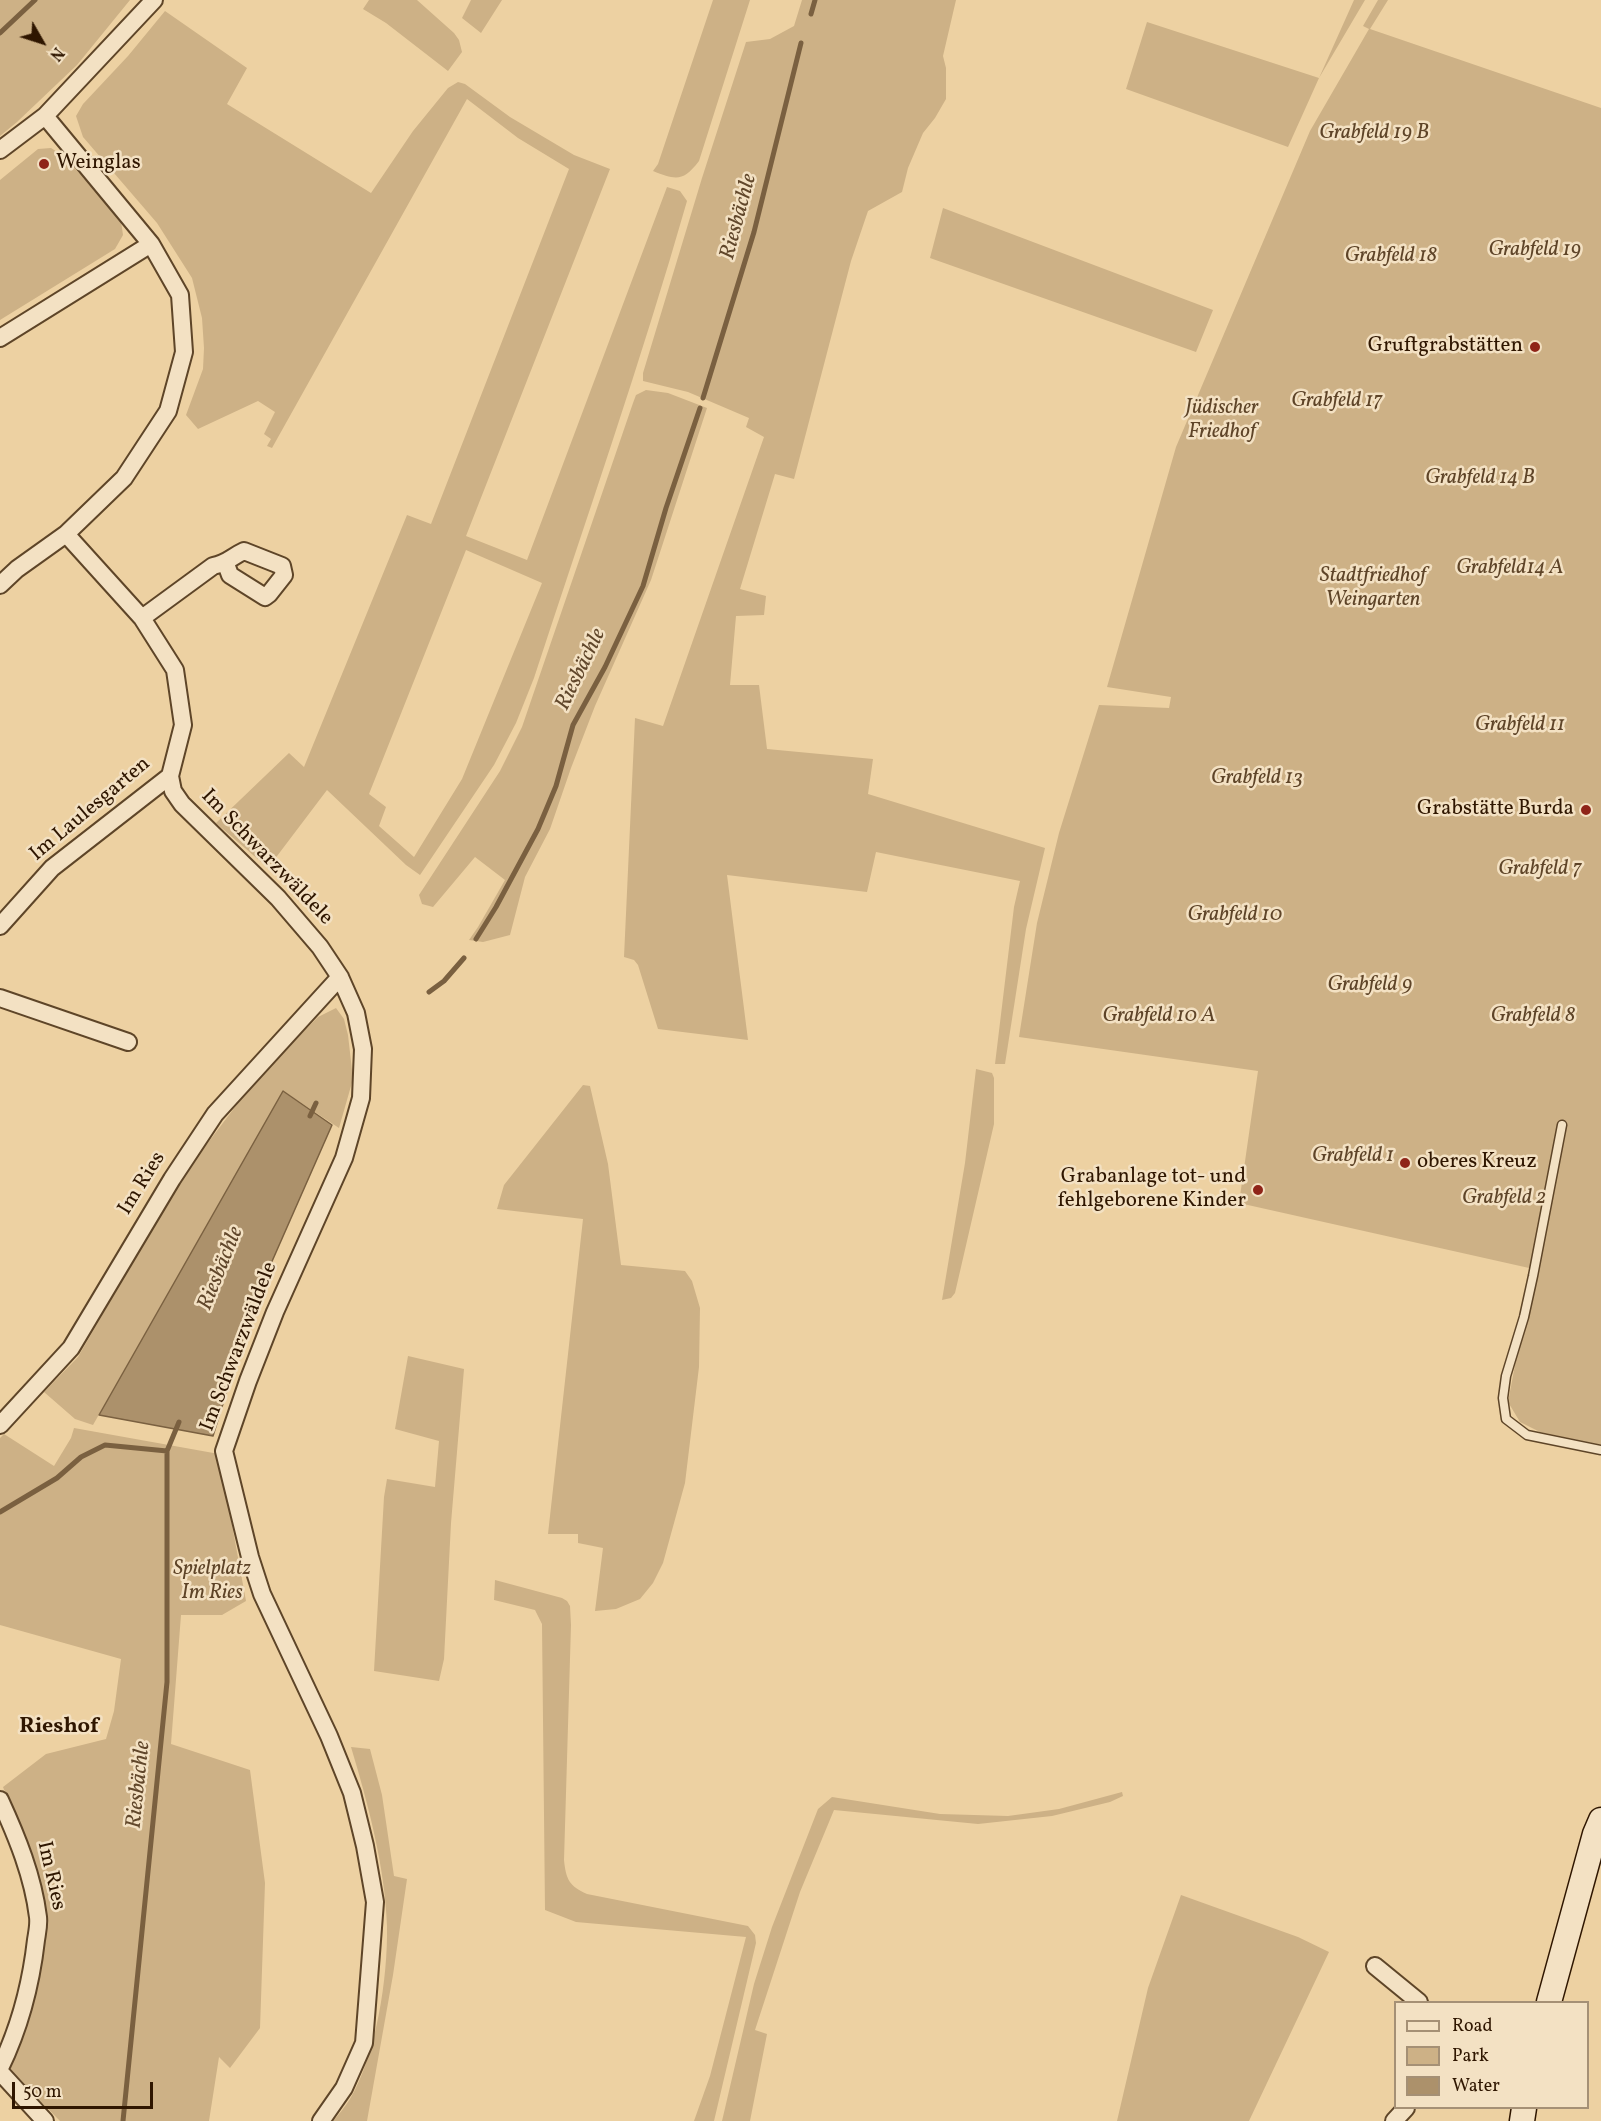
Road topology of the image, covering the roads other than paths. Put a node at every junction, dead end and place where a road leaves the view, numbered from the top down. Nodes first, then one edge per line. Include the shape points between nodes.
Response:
1 (154, 0) edge
2 (45, 116) junction
3 (0, 150) edge
4 (150, 244) junction
5 (0, 338) edge
6 (66, 534) junction
7 (226, 564) dead end
8 (0, 585) edge
9 (142, 618) junction
10 (170, 776) junction
11 (0, 926) edge
12 (340, 977) junction
13 (0, 998) edge
14 (128, 1042) dead end
15 (1562, 1125) dead end
16 (0, 1425) edge
17 (1601, 1450) edge
18 (0, 1800) edge
19 (1601, 1820) edge
20 (1375, 1965) dead end
21 (1418, 2001) edge
22 (1549, 2001) edge
23 (0, 2070) edge
24 (1405, 2109) edge
25 (45, 2121) edge
26 (321, 2121) edge
27 (1394, 2121) edge

1 - 2 street
2 - 3 street
2 - 4 street
4 - 5 street
4 - 6 street via 180,295 184,352 168,411 124,478
6 - 8 street
6 - 9 street, Im Laulesgarten
7 - 9 street via 213,566
9 - 10 street, Im Laulesgarten via 175,670 183,725
10 - 11 street, Im Laulesgarten via 52,868
10 - 12 street, Im Schwarzwäldele via 173,791 182,804 278,898
12 - 16 street, Im Ries via 215,1114 71,1348
12 - 26 street, Im Schwarzwäldele via 356,1013 363,1049 361,1098 344,1158 275,1312 224,1451 262,1594 330,1736 352,1793 375,1902 364,2043 344,2088
13 - 14 street
15 - 17 lane via 1533,1276 1503,1398 1506,1419 1527,1435
18 - 23 street, Im Ries via 20,1843 39,1919 34,1960
19 - 22 street
20 - 21 street
23 - 25 street
24 - 27 street

